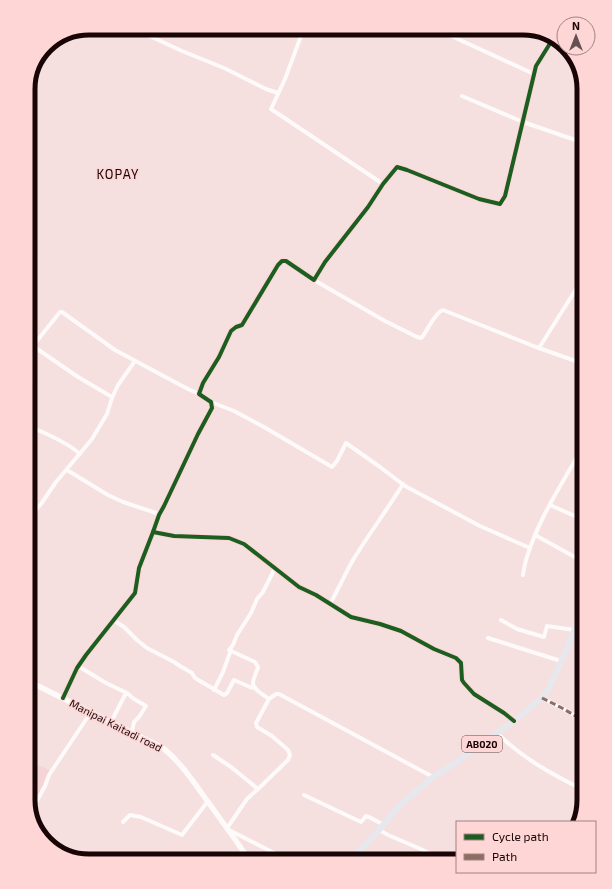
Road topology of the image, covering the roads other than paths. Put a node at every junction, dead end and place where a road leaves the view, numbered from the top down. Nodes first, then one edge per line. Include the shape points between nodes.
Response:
1 (149, 35) edge
2 (301, 35) edge
3 (449, 35) edge
4 (550, 43) edge
5 (534, 74) junction
6 (278, 93) junction
7 (462, 96) dead end
8 (523, 122) junction
9 (577, 141) edge
10 (383, 184) junction
11 (314, 280) junction
12 (577, 288) edge
13 (35, 343) edge
14 (35, 347) edge
15 (539, 348) junction
16 (135, 361) junction
17 (577, 362) edge
18 (199, 394) junction
19 (112, 397) junction
20 (211, 402) junction
21 (35, 429) edge
22 (80, 454) junction
23 (577, 457) edge
24 (67, 470) junction
25 (403, 484) junction
26 (550, 505) junction
27 (35, 511) edge
28 (159, 514) junction
29 (577, 517) edge
30 (154, 532) junction
31 (535, 535) junction
32 (530, 548) junction
33 (577, 558) edge
34 (275, 568) junction
35 (523, 575) dead end
36 (330, 604) junction
37 (113, 620) junction
38 (501, 620) dead end
39 (577, 622) edge
40 (574, 630) junction
41 (488, 638) dead end
42 (231, 650) junction
43 (562, 661) junction
44 (78, 666) junction
45 (35, 684) edge
46 (255, 688) junction
47 (214, 690) junction
48 (126, 693) junction
49 (63, 698) junction
50 (542, 698) junction
51 (269, 699) junction
52 (91, 712) junction
53 (577, 717) edge
54 (514, 721) junction
55 (111, 722) junction
56 (132, 732) junction
57 (497, 733) junction
58 (213, 755) dead end
59 (433, 777) junction
60 (577, 787) edge
61 (258, 789) junction
62 (304, 795) dead end
63 (208, 801) junction
64 (35, 805) edge
65 (123, 822) dead end
66 (384, 825) junction
67 (228, 829) junction
68 (379, 830) junction
69 (245, 854) edge
70 (276, 854) edge
71 (357, 854) edge
72 (431, 854) edge

1 - 6 street
2 - 6 street
3 - 5 street
4 - 5 street
5 - 8 street
6 - 10 street via 271,109
7 - 8 street
8 - 9 street
8 - 10 street via 505,196 500,204 479,199 397,167
10 - 11 street
11 - 15 street via 417,337 423,336 443,310
11 - 18 street via 286,261 282,261 242,325 231,331
12 - 15 street
13 - 16 street via 62,312 115,350
14 - 19 street
15 - 17 street
16 - 18 street
16 - 19 street
18 - 20 street
19 - 22 street via 107,414
20 - 25 street via 234,411 332,467 346,443
20 - 28 street via 212,408
21 - 22 street
22 - 24 street
23 - 26 street
24 - 27 street
24 - 28 street via 108,495
25 - 32 street via 480,526
25 - 36 street via 353,560
26 - 29 street
26 - 31 street
28 - 30 street
30 - 34 street via 174,536 229,538 244,544
30 - 37 street via 139,568 135,593
31 - 32 street
31 - 33 street
32 - 35 street
34 - 36 street via 299,587
34 - 42 street
36 - 54 street via 351,617 401,631 456,658 461,663 462,680 474,694
37 - 44 street
37 - 47 street via 147,648 188,670 195,678
38 - 40 street via 517,629 544,637 547,626
39 - 40 main road, AB020
40 - 43 main road, AB020
41 - 43 street
42 - 46 street via 255,662 258,667 253,682
42 - 47 street
43 - 50 main road, AB020
44 - 48 street
44 - 49 street
45 - 49 main road, Manipai Kaitadi road
46 - 47 street via 234,680 224,695
46 - 51 street
48 - 55 street
48 - 56 street via 146,706 134,722
49 - 52 main road, Manipai Kaitadi road
50 - 53 street
50 - 54 main road, AB020
51 - 59 street via 279,694
51 - 61 street via 256,723 257,727 272,736 290,755
52 - 55 main road, Manipai Kaitadi road
52 - 64 street via 49,775
54 - 57 main road, AB020
55 - 56 main road, Manipai Kaitadi road
56 - 63 main road, Manipai Kaitadi road via 173,756
57 - 59 main road, AB020
57 - 60 street via 509,745 542,768
58 - 61 street
59 - 66 main road, AB020 via 398,808
61 - 67 street via 247,798
62 - 66 street via 361,822 366,816
63 - 65 street via 182,835 141,817 130,815
63 - 67 main road, Manipai Kaitadi road
66 - 68 main road, AB020
67 - 69 main road, Manipai Kaitadi road
67 - 70 street
68 - 71 main road, AB020
68 - 72 street

